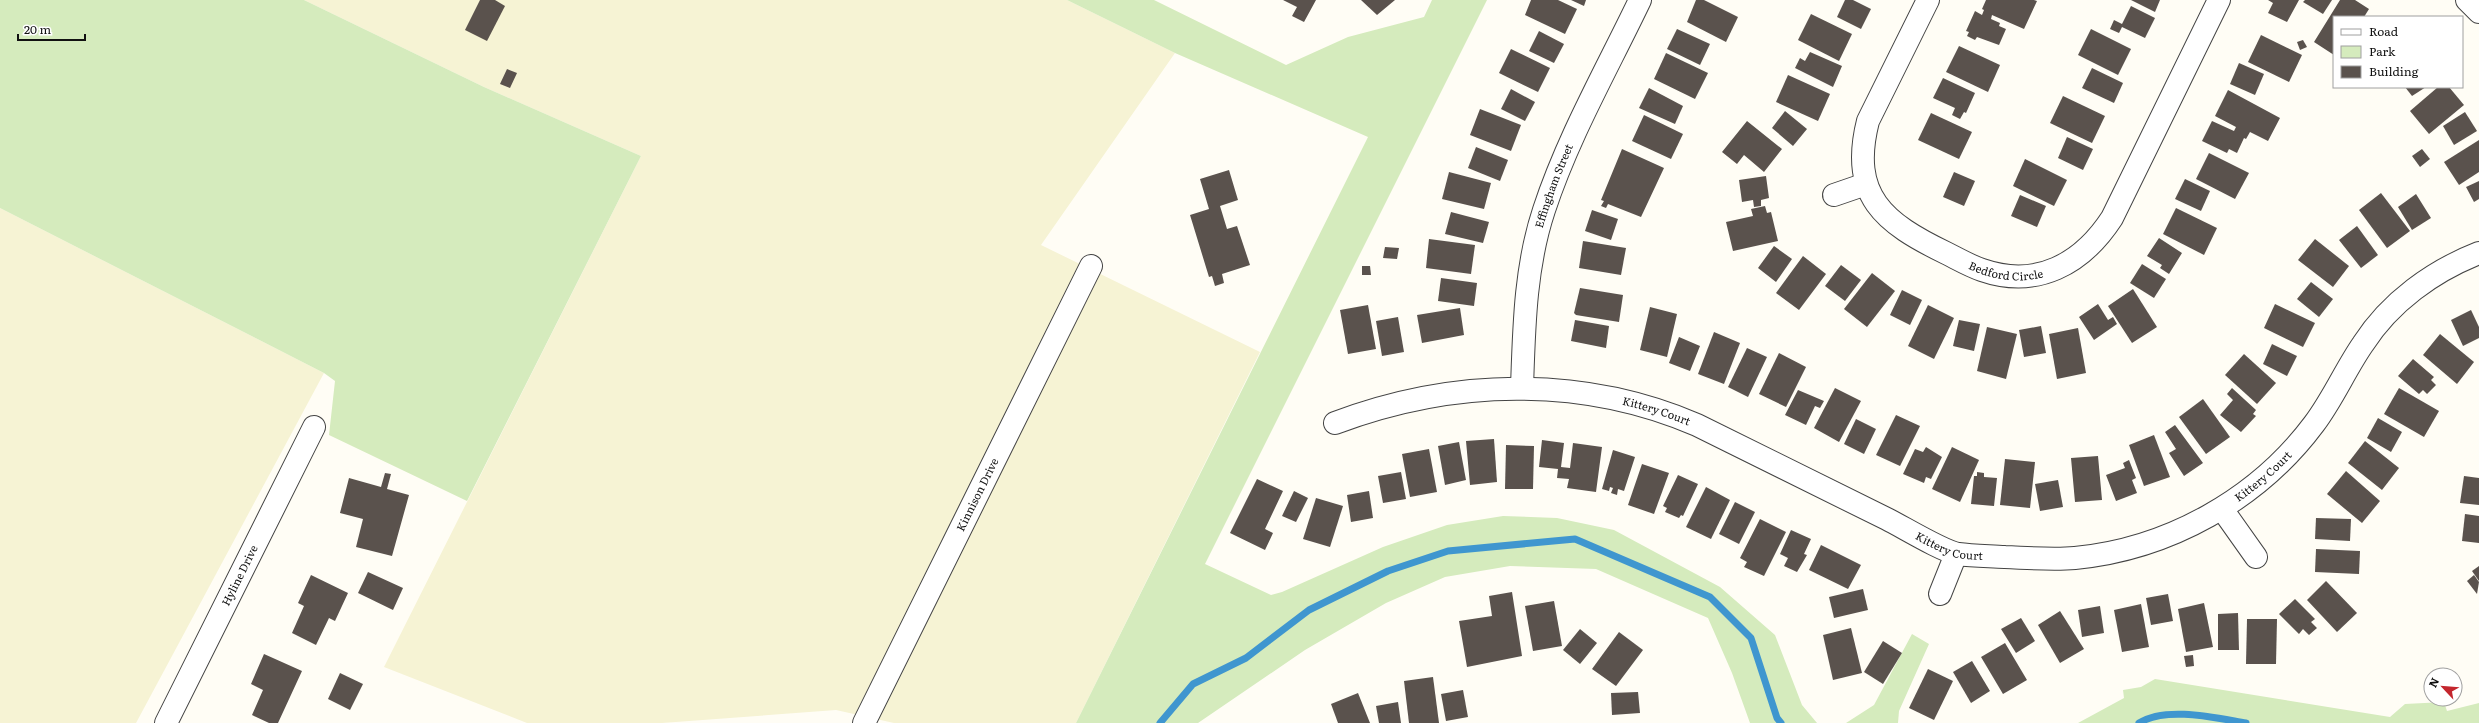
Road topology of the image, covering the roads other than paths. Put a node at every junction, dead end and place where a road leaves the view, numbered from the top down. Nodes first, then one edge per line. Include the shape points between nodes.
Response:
1 (1640, 0) edge
2 (1928, 0) edge
3 (2219, 0) edge
4 (2467, 0) edge
5 (2479, 12) edge
6 (1866, 184) junction
7 (1834, 195) dead end
8 (2479, 253) edge
9 (1091, 266) dead end
10 (1522, 388) junction
11 (1335, 423) dead end
12 (314, 427) dead end
13 (2222, 509) junction
14 (1956, 554) junction
15 (2256, 557) dead end
16 (1940, 594) dead end
17 (166, 723) edge
18 (864, 723) edge

1 - 10 street, Effingham Street via 1563,160 1544,211 1531,265 1525,311
2 - 6 street, Bedford Circle via 1868,121 1863,140 1862,160
3 - 6 street, Bedford Circle via 2112,218 2100,237 2066,265 2030,276 2002,276 1981,270 1905,232 1886,216
4 - 5 street
6 - 7 street
8 - 13 street, Kittery Court via 2445,268 2411,291 2386,314 2363,343 2330,402 2290,452 2255,485
9 - 18 street, Kinnison Drive
10 - 11 street, Kittery Court via 1448,392 1399,402
10 - 14 street, Kittery Court via 1574,391 1623,399 1673,415
12 - 17 street, Hyline Drive
13 - 14 street, Kittery Court via 2150,543 2076,558 2036,559
13 - 15 street
14 - 16 street

